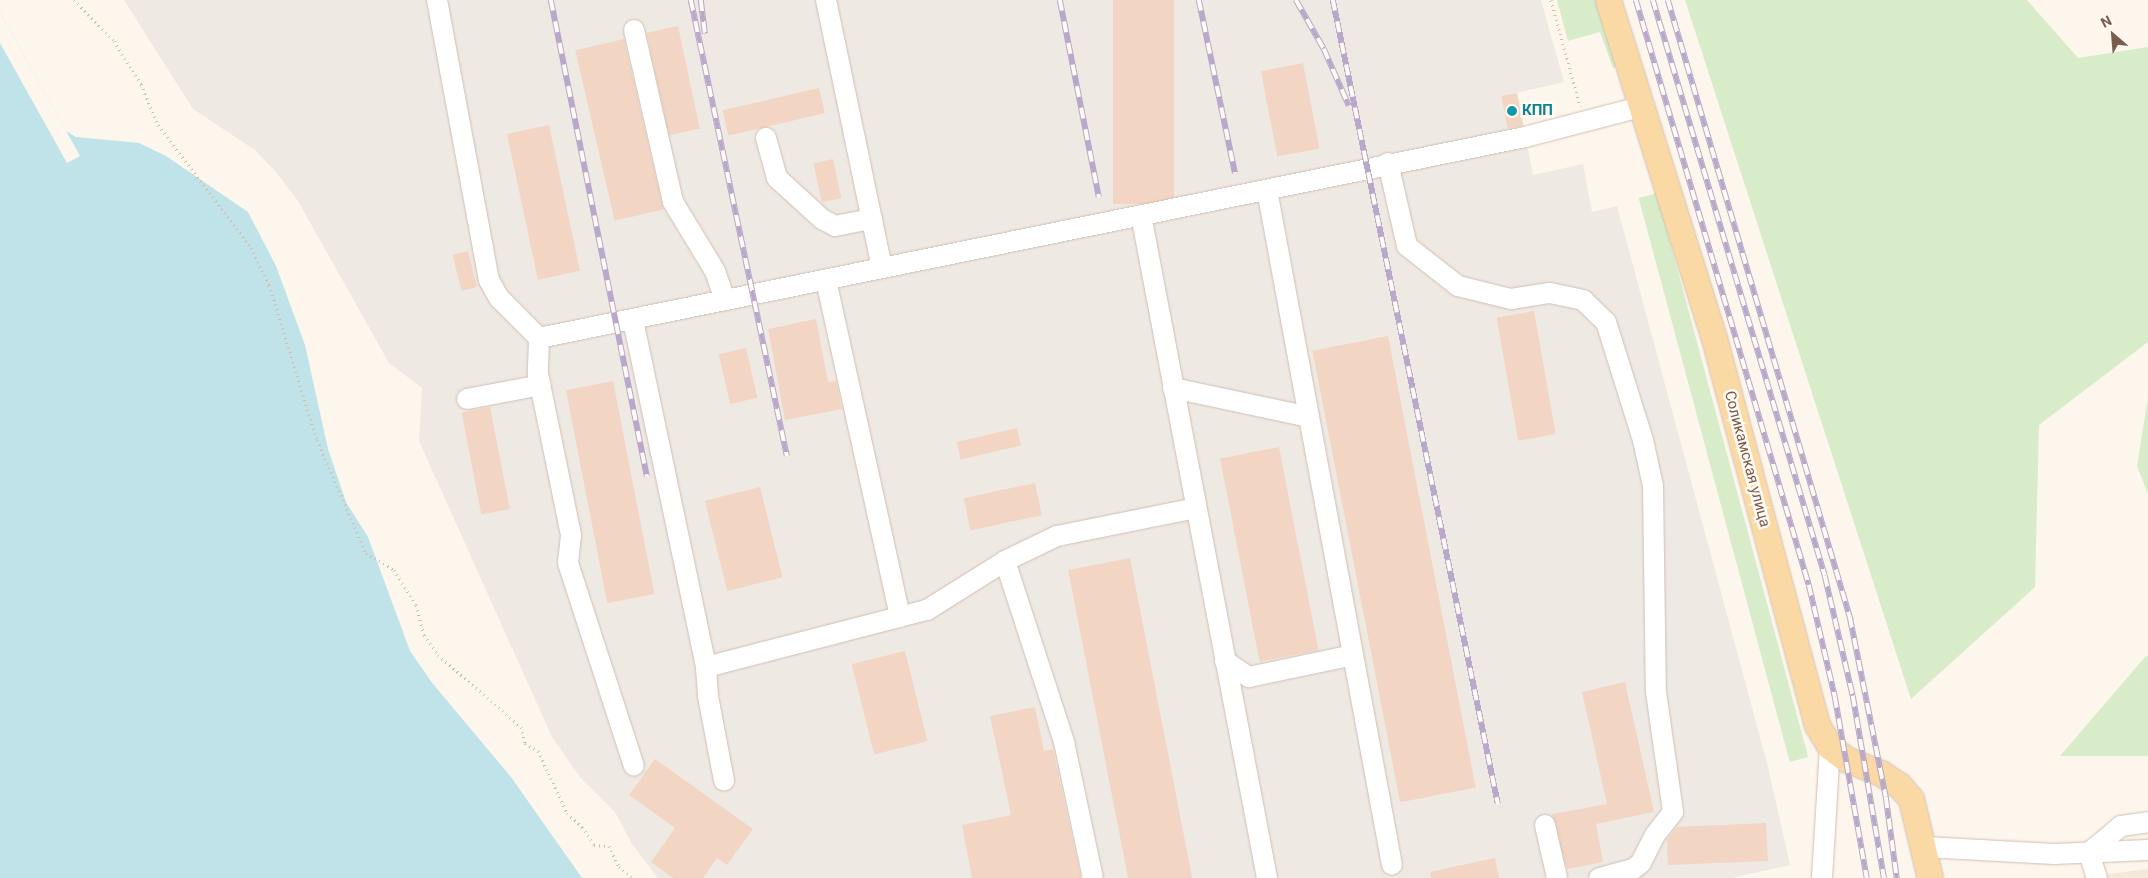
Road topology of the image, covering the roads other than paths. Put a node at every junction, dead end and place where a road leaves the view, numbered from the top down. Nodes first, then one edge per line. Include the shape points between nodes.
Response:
1 (436, 0) edge
2 (826, 0) edge
3 (1608, 0) edge
4 (634, 30) dead end
5 (1644, 106) junction
6 (766, 138) dead end
7 (1388, 164) junction
8 (1267, 190) junction
9 (1141, 215) junction
10 (872, 219) junction
11 (882, 267) junction
12 (826, 280) junction
13 (726, 300) junction
14 (633, 320) junction
15 (539, 338) junction
16 (541, 385) junction
17 (1174, 388) junction
18 (467, 399) dead end
19 (1309, 417) junction
20 (1196, 508) junction
21 (1005, 561) junction
22 (900, 618) junction
23 (1353, 655) junction
24 (1225, 661) junction
25 (706, 667) junction
26 (1830, 747) junction
27 (634, 766) dead end
28 (724, 781) dead end
29 (2148, 822) edge
30 (1545, 825) dead end
31 (1925, 847) junction
32 (2148, 850) edge
33 (2090, 853) junction
34 (1392, 865) dead end
35 (1093, 878) edge
36 (1267, 878) edge
37 (1557, 878) edge
38 (1599, 878) edge
39 (1822, 878) edge
40 (1930, 878) edge
41 (2098, 878) edge

1 - 15 street via 489,280 499,298
2 - 10 street
3 - 5 main road, Соликамская улица
4 - 13 street via 674,202 715,271
5 - 7 street via 1525,137
5 - 26 main road, Соликамская улица via 1714,338 1817,725
6 - 10 street via 777,178 822,219 835,226
7 - 8 street
7 - 38 street via 1407,246 1458,286 1511,298 1550,294 1583,300 1606,322 1643,440 1653,486 1656,692 1673,812 1641,863 1623,873
8 - 9 street
8 - 19 street
9 - 11 street
9 - 17 street
10 - 11 street
11 - 12 street
12 - 13 street
12 - 22 street
13 - 14 street
14 - 15 street
14 - 25 street
15 - 16 street
16 - 18 street
16 - 27 street via 572,535 568,563
17 - 19 street
17 - 20 street
19 - 23 street
20 - 21 street via 1057,536
20 - 24 street
21 - 22 street via 928,610
21 - 35 street via 1064,742
22 - 25 street
23 - 24 street via 1249,677
23 - 34 street
24 - 36 street
25 - 28 street via 708,696
26 - 31 main road, Соликамская улица via 1846,759 1881,773 1899,785 1911,799
26 - 39 street
29 - 33 street via 2121,826
30 - 37 street
31 - 33 street
31 - 40 main road, Соликамская улица
32 - 33 street
33 - 41 street

